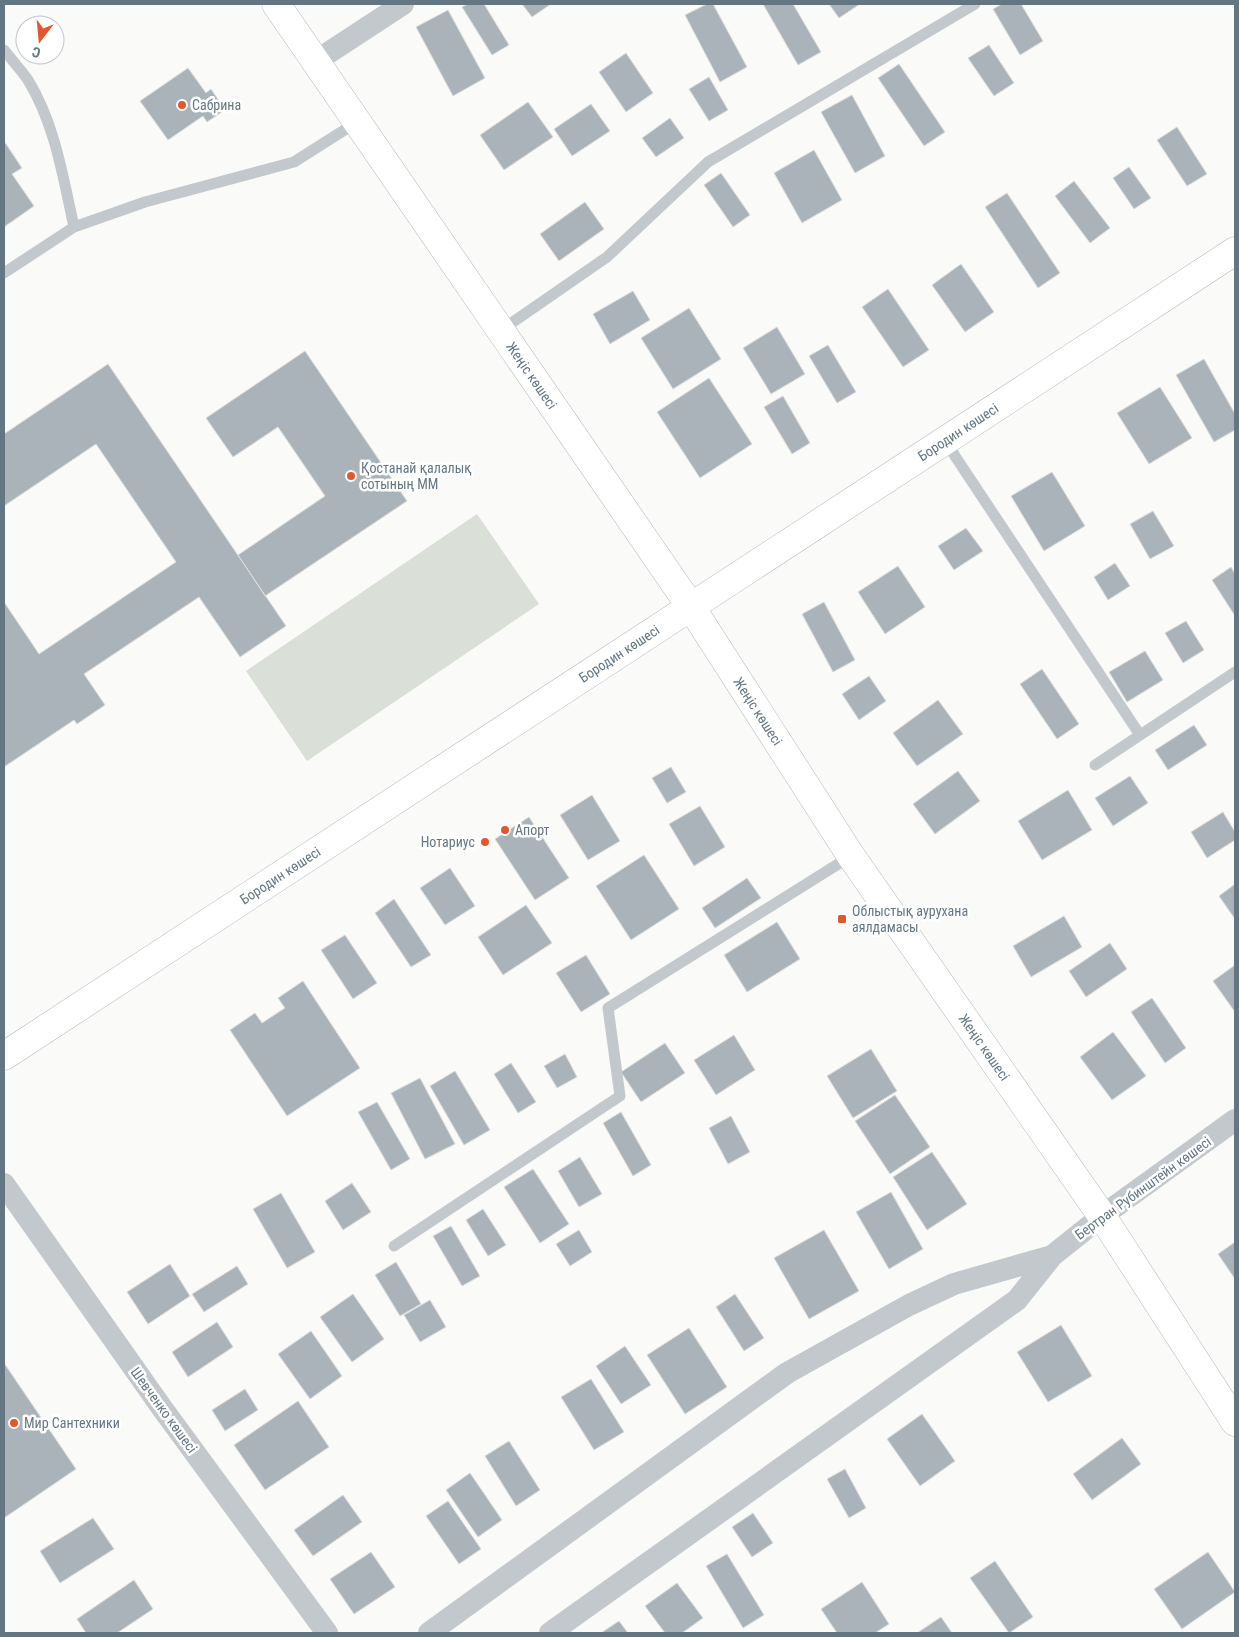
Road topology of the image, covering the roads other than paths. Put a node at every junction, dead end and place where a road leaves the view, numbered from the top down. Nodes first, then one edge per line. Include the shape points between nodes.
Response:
1 (276, 4) edge
2 (404, 4) edge
3 (974, 4) edge
4 (4, 50) edge
5 (316, 61) junction
6 (357, 122) junction
7 (74, 227) junction
8 (1235, 251) edge
9 (4, 273) edge
10 (500, 331) junction
11 (945, 441) junction
12 (691, 606) junction
13 (1235, 672) edge
14 (1140, 735) junction
15 (1095, 765) dead end
16 (851, 856) junction
17 (4, 1056) edge
18 (1235, 1120) edge
19 (4, 1184) edge
20 (1102, 1216) junction
21 (394, 1246) dead end
22 (1052, 1256) junction
23 (1235, 1422) edge
24 (327, 1633) edge
25 (428, 1633) edge
26 (550, 1633) edge

1 - 5 street, Жеңіс көшесі
2 - 5 street
3 - 10 lane via 708,162 607,257
4 - 7 lane via 28,80 46,117
5 - 6 street, Жеңіс көшесі
6 - 7 lane via 294,162 145,202
6 - 10 street, Жеңіс көшесі
7 - 9 lane
8 - 11 street, Бородин көшесі
10 - 12 street, Жеңіс көшесі
11 - 12 street, Бородин көшесі
11 - 14 lane
12 - 16 street, Жеңіс көшесі
12 - 17 street, Бородин көшесі
13 - 14 lane
14 - 15 lane
16 - 20 street, Жеңіс көшесі
16 - 21 lane via 608,1008 620,1096
18 - 20 street, Бертран Рубинштейн көшесі
19 - 24 street, Шевченко көшесі via 156,1400
20 - 22 street, Бертран Рубинштейн көшесі
20 - 23 street, Жеңіс көшесі
22 - 25 street via 945,1288 787,1373
22 - 26 street via 1017,1300

